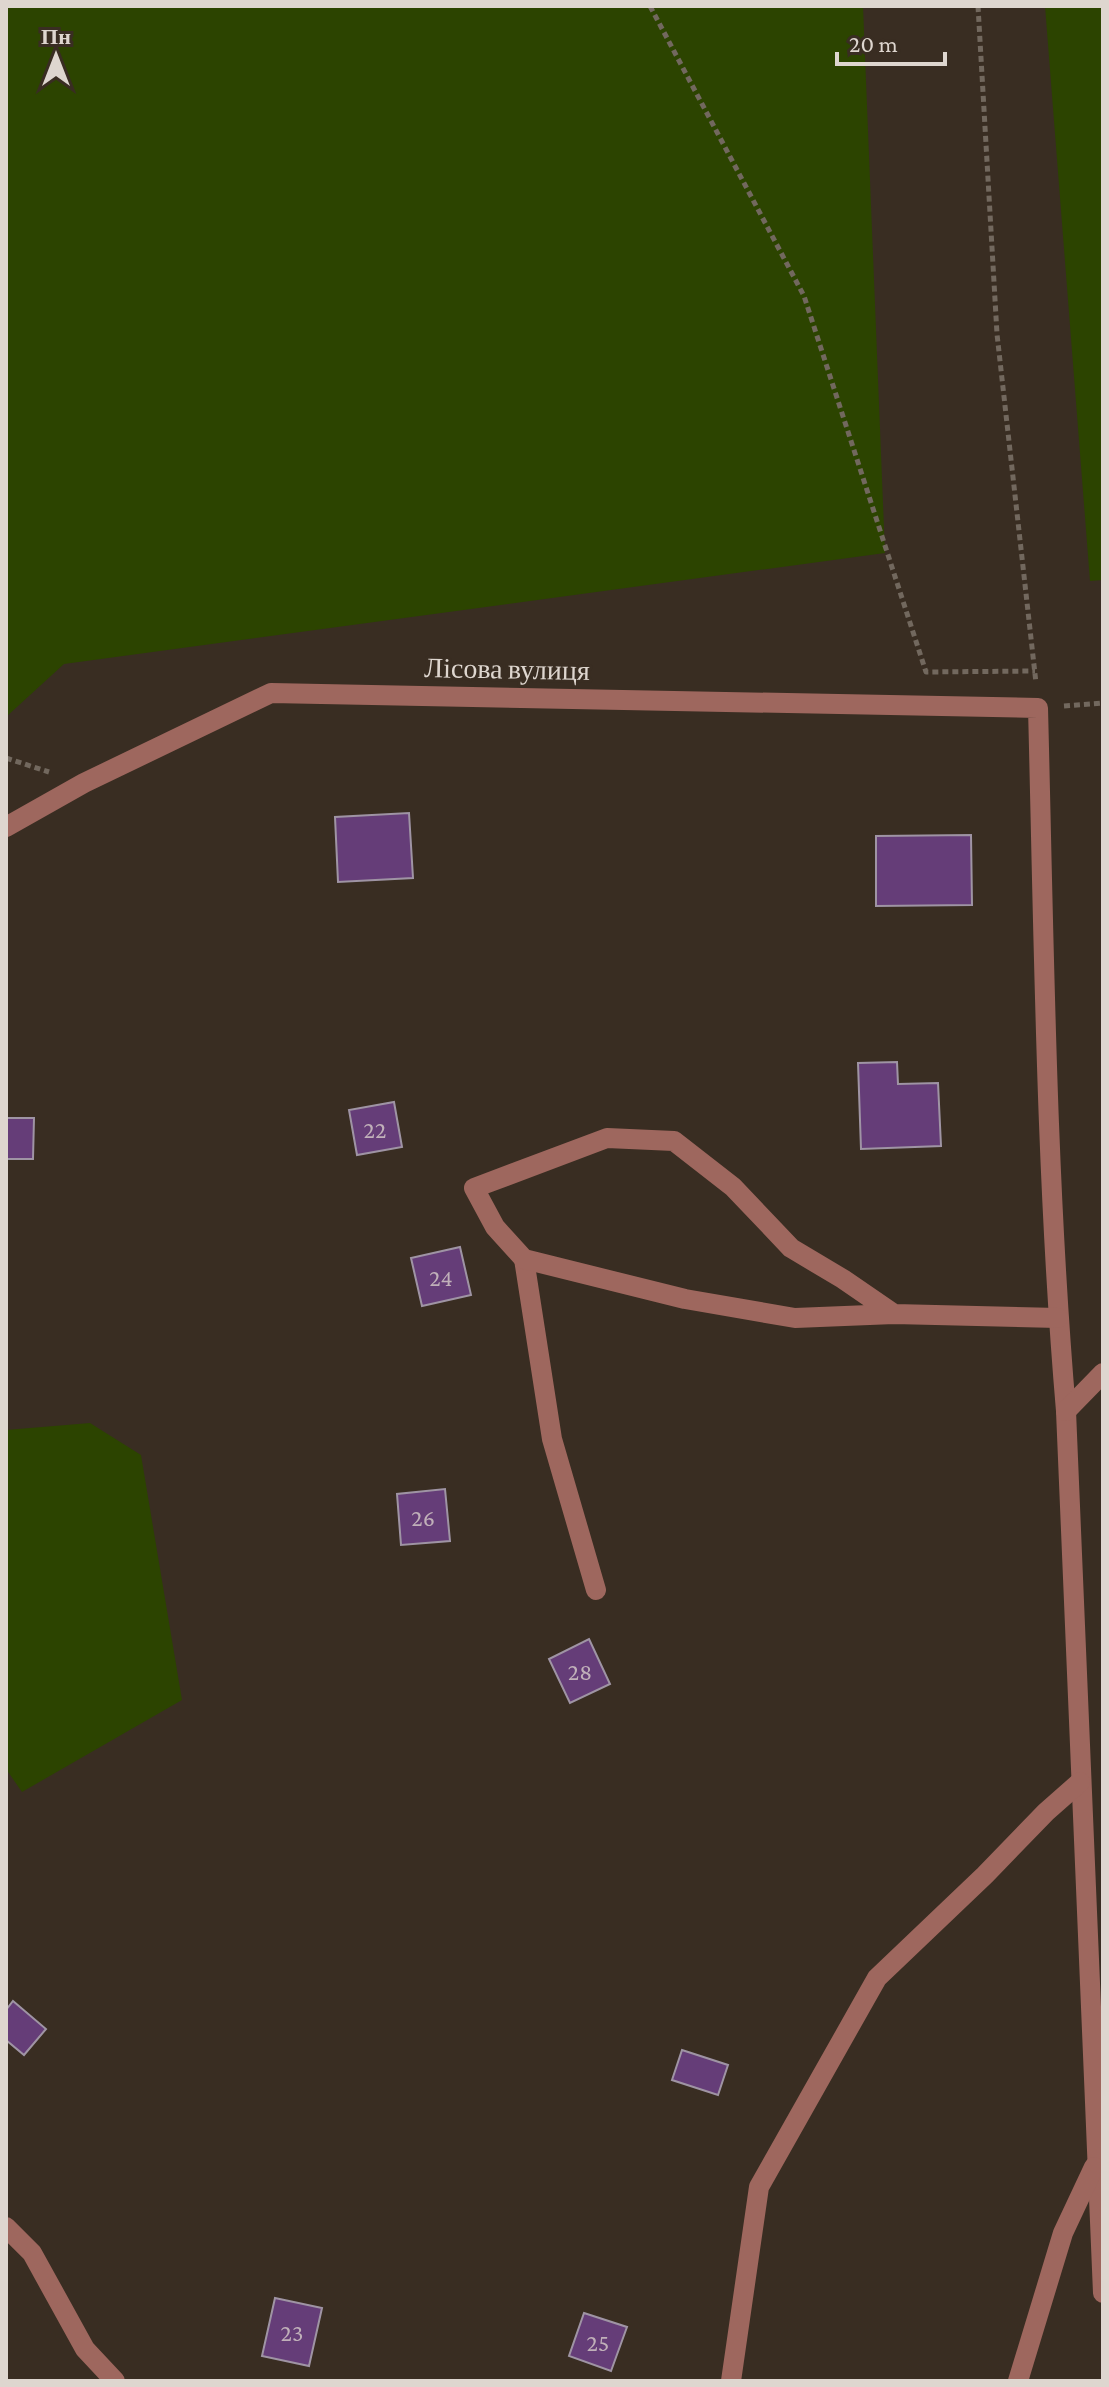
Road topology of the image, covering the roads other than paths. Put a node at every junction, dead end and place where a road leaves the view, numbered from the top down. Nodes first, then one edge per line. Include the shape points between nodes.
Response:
1 (6, 827) edge
2 (524, 1259) junction
3 (894, 1314) junction
4 (1058, 1318) junction
5 (1103, 1373) edge
6 (1066, 1411) junction
7 (596, 1590) dead end
8 (1080, 1782) junction
9 (1097, 2162) junction
10 (6, 2227) edge
11 (1103, 2293) edge
12 (115, 2381) edge
13 (731, 2381) edge
14 (1018, 2381) edge

1 - 4 street, Лісова вулиця via 84,783 271,693 1038,708
2 - 3 street via 685,1299 795,1318
2 - 3 street via 495,1227 474,1188 607,1138 674,1141 733,1187 791,1248
2 - 7 street via 552,1439
3 - 4 street
4 - 6 street
5 - 6 street
6 - 8 street
8 - 9 street
8 - 13 street via 877,1978 759,2187
9 - 11 street
9 - 14 street via 1063,2233
10 - 12 street via 32,2253 85,2349

